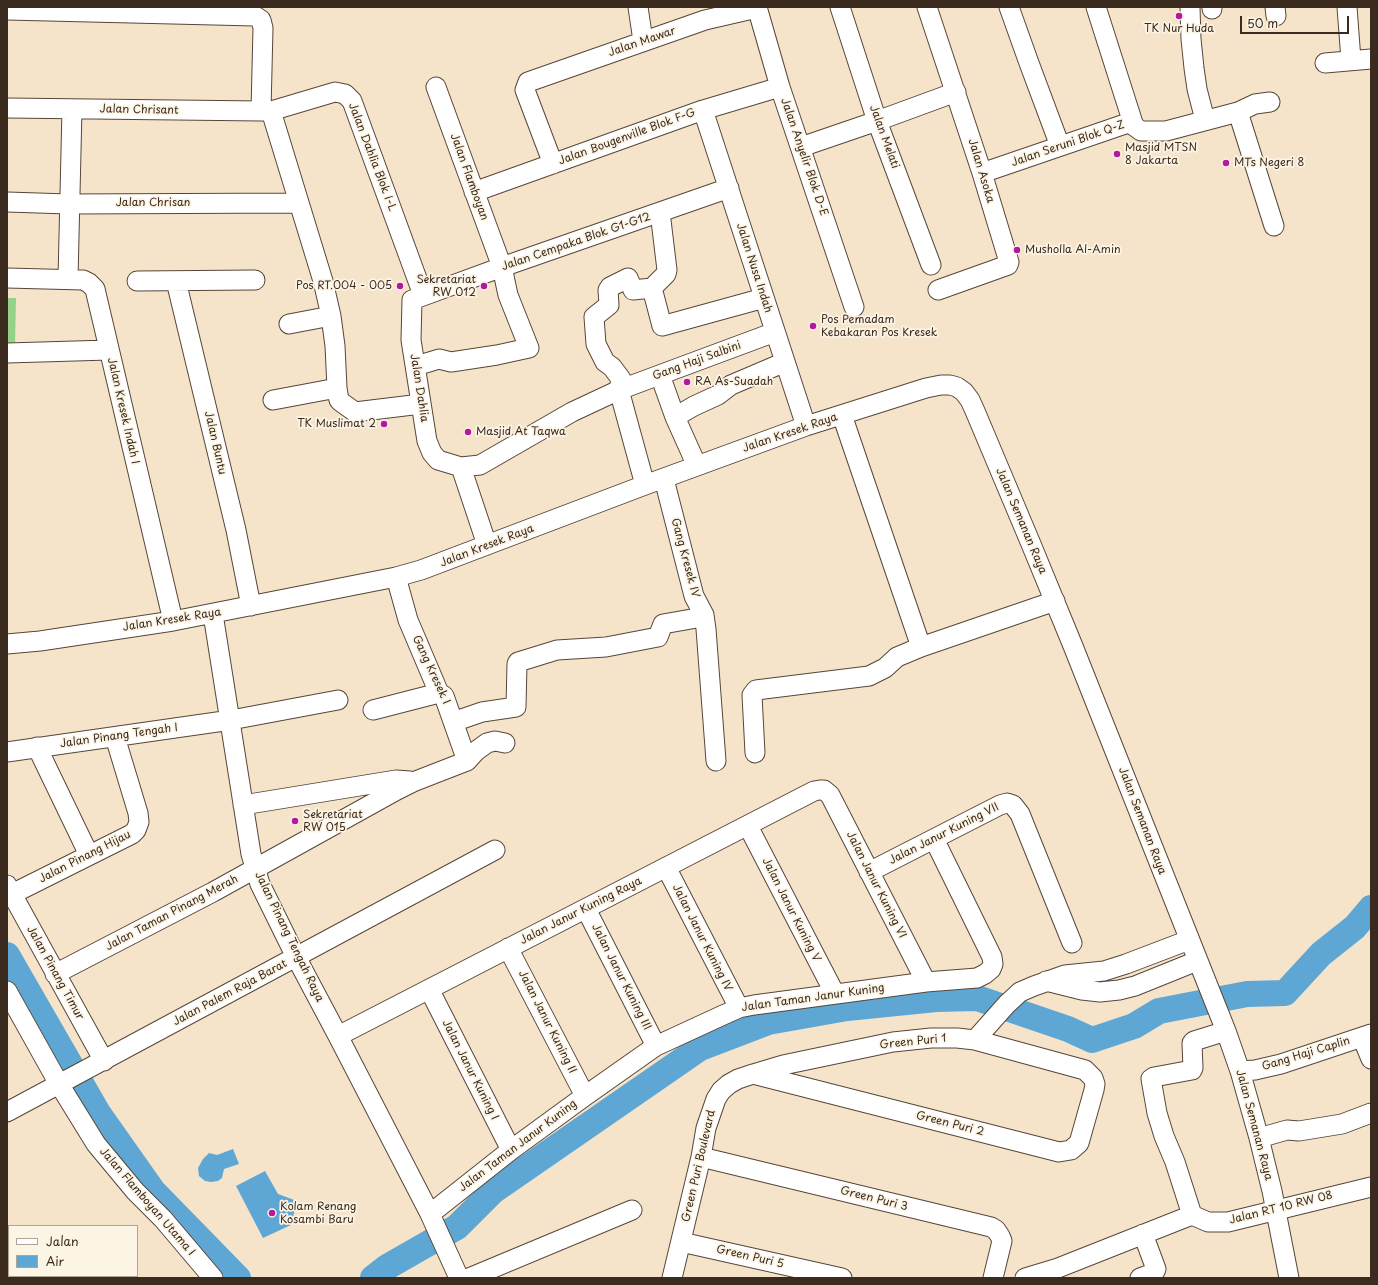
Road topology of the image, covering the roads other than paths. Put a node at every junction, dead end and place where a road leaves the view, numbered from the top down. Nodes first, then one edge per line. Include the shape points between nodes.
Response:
1 (638, 7) edge
2 (840, 7) edge
3 (927, 7) edge
4 (1010, 7) edge
5 (1096, 7) edge
6 (1190, 7) edge
7 (1347, 7) edge
8 (757, 8) edge
9 (7, 10) edge
10 (643, 41) junction
11 (1371, 59) edge
12 (1351, 60) junction
13 (1325, 63) dead end
14 (436, 87) dead end
15 (780, 87) junction
16 (956, 92) junction
17 (1270, 102) dead end
18 (7, 108) edge
19 (72, 108) junction
20 (703, 110) junction
21 (266, 111) junction
22 (1238, 112) junction
23 (1132, 120) junction
24 (1205, 120) junction
25 (877, 121) junction
26 (1060, 146) junction
27 (801, 147) junction
28 (553, 164) junction
29 (982, 173) junction
30 (729, 188) junction
31 (474, 192) junction
32 (7, 202) edge
33 (299, 203) junction
34 (69, 204) junction
35 (660, 212) junction
36 (1274, 226) dead end
37 (931, 265) dead end
38 (502, 267) junction
39 (7, 278) edge
40 (68, 279) junction
41 (255, 280) dead end
42 (137, 281) dead end
43 (176, 281) junction
44 (652, 288) junction
45 (938, 290) dead end
46 (423, 295) junction
47 (764, 298) junction
48 (854, 307) dead end
49 (331, 316) junction
50 (289, 324) dead end
51 (775, 332) junction
52 (109, 350) junction
53 (7, 353) edge
54 (785, 362) junction
55 (416, 366) junction
56 (660, 375) junction
57 (950, 385) joint
58 (337, 388) junction
59 (619, 390) junction
60 (273, 400) dead end
61 (421, 404) junction
62 (842, 415) junction
63 (675, 417) junction
64 (806, 426) junction
65 (697, 466) junction
66 (461, 467) junction
67 (664, 479) junction
68 (645, 485) junction
69 (488, 546) junction
70 (396, 577) junction
71 (1055, 601) junction
72 (252, 606) junction
73 (213, 614) junction
74 (704, 615) junction
75 (173, 621) junction
76 (7, 644) edge
77 (921, 647) junction
78 (439, 693) junction
79 (338, 700) dead end
80 (373, 710) dead end
81 (231, 720) junction
82 (453, 722) junction
83 (115, 737) junction
84 (505, 743) dead end
85 (37, 748) junction
86 (7, 752) edge
87 (755, 753) dead end
88 (467, 761) junction
89 (716, 761) dead end
90 (414, 782) junction
91 (824, 790) joint
92 (243, 805) junction
93 (748, 826) junction
94 (934, 839) junction
95 (496, 850) dead end
96 (89, 855) junction
97 (666, 867) junction
98 (255, 869) junction
99 (869, 872) junction
100 (9, 890) edge
101 (586, 909) junction
102 (1189, 940) junction
103 (1072, 943) dead end
104 (508, 948) junction
105 (296, 957) junction
106 (1197, 961) junction
107 (1126, 964) junction
108 (56, 974) junction
109 (1046, 981) junction
110 (926, 982) junction
111 (1135, 986) junction
112 (429, 989) junction
113 (835, 994) junction
114 (8, 996) edge
115 (739, 1008) junction
116 (1226, 1031) junction
117 (338, 1036) junction
118 (1366, 1036) edge
119 (975, 1040) junction
120 (656, 1046) junction
121 (1371, 1060) edge
122 (99, 1063) junction
123 (1240, 1071) junction
124 (753, 1074) junction
125 (1093, 1078) joint
126 (62, 1083) junction
127 (585, 1096) junction
128 (7, 1112) edge
129 (1371, 1113) edge
130 (1259, 1138) junction
131 (511, 1150) junction
132 (701, 1157) junction
133 (1371, 1187) edge
134 (632, 1210) dead end
135 (1276, 1211) junction
136 (1192, 1215) junction
137 (432, 1219) junction
138 (1143, 1234) junction
139 (681, 1242) junction
140 (479, 1276) edge
141 (213, 1278) edge
142 (459, 1278) edge
143 (672, 1278) edge
144 (842, 1278) edge
145 (993, 1278) edge
146 (1025, 1278) edge
147 (1140, 1278) edge
148 (1289, 1278) edge

1 - 10 street
2 - 25 street, Jalan Melati
3 - 16 street, Jalan Asoka
4 - 26 street
5 - 23 street, Jalan Seruni Blok Q-Z
6 - 24 street via 1190,39 1196,89
7 - 12 street
8 - 10 street, Jalan Mawar via 705,20
8 - 15 street, Jalan Anyelir Blok D-E
9 - 21 street via 255,16 261,20 262,28
10 - 28 street, Jalan Mawar via 528,82 526,90
11 - 12 street
12 - 13 street
14 - 31 street, Jalan Flamboyan
15 - 20 street, Jalan Bougenville Blok F-G
15 - 27 street, Jalan Anyelir Blok D-E
16 - 25 street
16 - 29 street, Jalan Asoka
17 - 22 street via 1255,104
18 - 19 street, Jalan Chrisant
19 - 21 street, Jalan Chrisant
19 - 34 street
20 - 28 street, Jalan Bougenville Blok F-G
20 - 30 street, Jalan Nusa Indah
21 - 33 street
21 - 46 street, Jalan Dahlia Blok I-L via 335,92 345,94 352,101
22 - 24 street
22 - 36 street
23 - 24 street via 1134,126 1141,131 1149,132 1166,131
23 - 26 street, Jalan Seruni Blok Q-Z
25 - 27 street
25 - 37 street, Jalan Melati
26 - 29 street, Jalan Seruni Blok Q-Z
27 - 48 street, Jalan Anyelir Blok D-E
28 - 31 street, Jalan Bougenville Blok F-G
29 - 45 street, Jalan Asoka via 1009,262
30 - 35 street, Jalan Cempaka Blok G1-G12
30 - 47 street, Jalan Nusa Indah
31 - 38 street, Jalan Flamboyan
32 - 34 street, Jalan Chrisan
33 - 34 street, Jalan Chrisan
33 - 49 street
34 - 40 street
35 - 38 street, Jalan Cempaka Blok G1-G12
35 - 44 street via 666,273
38 - 46 street, Jalan Cempaka Blok G1-G12
38 - 55 street, Jalan Flamboyan via 508,295 529,348 451,362 439,359
39 - 40 street, Jalan Kresek Indah I
40 - 52 street, Jalan Kresek Indah I via 83,280 94,289
41 - 43 street
42 - 43 street
43 - 72 street, Jalan Buntu
44 - 47 street via 662,326
44 - 59 street via 634,290 628,278 609,289 609,305 594,317 596,344 605,362 620,378
46 - 55 street, Jalan Dahlia via 412,300 411,340
47 - 51 street, Jalan Nusa Indah
49 - 50 street
49 - 58 street
51 - 54 street, Jalan Nusa Indah
51 - 56 street, Gang Haji Salbini
52 - 53 street
52 - 75 street, Jalan Kresek Indah I
54 - 63 street via 731,385
54 - 64 street, Jalan Nusa Indah
55 - 61 street, Jalan Dahlia
56 - 59 street, Gang Haji Salbini
56 - 63 street
57 - 62 street, Jalan Kresek Raya via 926,388
57 - 71 street, Jalan Semanan Raya via 964,392 970,400
58 - 60 street
58 - 61 street via 338,400 355,412
59 - 66 street, Gang Haji Salbini via 572,412 480,466
59 - 68 street
61 - 66 street, Jalan Dahlia via 427,441 432,453 438,460
62 - 64 street, Jalan Kresek Raya
62 - 77 street
63 - 65 street
64 - 65 street, Jalan Kresek Raya
65 - 67 street, Jalan Kresek Raya
66 - 69 street
67 - 68 street, Jalan Kresek Raya
67 - 74 street, Gang Kresek IV via 694,596
68 - 69 street, Jalan Kresek Raya
69 - 70 street, Jalan Kresek Raya
70 - 72 street, Jalan Kresek Raya
70 - 78 street, Gang Kresek I via 408,620
71 - 77 street
71 - 102 street, Jalan Semanan Raya
72 - 73 street, Jalan Kresek Raya
73 - 75 street, Jalan Kresek Raya
73 - 81 street, Jalan Pinang Tengah Raya
74 - 82 street via 663,624 658,637 606,648 557,650 518,662 516,707 482,712
74 - 89 street
75 - 76 street, Jalan Kresek Raya
77 - 87 street via 897,657 885,668 869,676 756,690 752,695
78 - 80 street
78 - 82 street, Gang Kresek I via 444,696
79 - 81 street, Jalan Pinang Tengah I
81 - 83 street, Jalan Pinang Tengah I
81 - 92 street, Jalan Pinang Tengah Raya
82 - 88 street, Gang Kresek I
83 - 85 street, Jalan Pinang Tengah I
83 - 96 street, Jalan Pinang Hijau via 139,822 132,834
84 - 88 street, Jalan Taman Pinang Merah via 487,743
85 - 86 street, Jalan Pinang Tengah I
85 - 96 street
88 - 90 street, Jalan Taman Pinang Merah
90 - 92 street, Jalan Taman Pinang Merah via 396,780
90 - 98 street, Jalan Taman Pinang Merah
91 - 93 street, Jalan Janur Kuning Raya via 814,791
91 - 99 street, Jalan Janur Kuning VI via 830,796
92 - 98 street, Jalan Pinang Tengah Raya
93 - 97 street, Jalan Janur Kuning Raya
93 - 113 street, Jalan Janur Kuning V
94 - 99 street, Jalan Janur Kuning VII
94 - 103 street, Jalan Janur Kuning VII via 1000,805 1013,805 1020,814
94 - 110 street, Jalan Taman Janur Kuning via 992,957 993,964 991,969 977,978
95 - 105 street, Jalan Palem Raja Barat
96 - 100 street, Jalan Pinang Hijau
97 - 101 street, Jalan Janur Kuning Raya
97 - 115 street, Jalan Janur Kuning IV
98 - 105 street, Jalan Pinang Tengah Raya
98 - 108 street, Jalan Taman Pinang Merah
99 - 110 street, Jalan Janur Kuning VI
100 - 108 street, Jalan Pinang Timur
101 - 104 street, Jalan Janur Kuning Raya
101 - 120 street, Jalan Janur Kuning III
102 - 106 street, Jalan Semanan Raya
102 - 107 street
104 - 112 street, Jalan Janur Kuning Raya
104 - 127 street, Jalan Janur Kuning II
105 - 117 street, Jalan Pinang Tengah Raya
105 - 122 street, Jalan Palem Raja Barat
106 - 111 street
106 - 116 street, Jalan Semanan Raya
107 - 109 street via 1104,972 1065,975
107 - 111 street
108 - 122 street, Jalan Pinang Timur
109 - 111 street via 1100,992
109 - 119 street via 1020,992 1006,1004
110 - 113 street, Jalan Taman Janur Kuning
112 - 117 street, Jalan Janur Kuning Raya
112 - 131 street, Jalan Janur Kuning I
113 - 115 street, Jalan Taman Janur Kuning
114 - 126 street, Jalan Flamboyan Utama I
115 - 120 street, Jalan Taman Janur Kuning
116 - 123 street, Jalan Semanan Raya
116 - 136 street via 1192,1043 1192,1070 1151,1079 1164,1136
117 - 137 street, Jalan Pinang Tengah Raya
118 - 121 street
118 - 123 street, Gang Haji Caplin via 1281,1064
119 - 124 street, Green Puri 1 via 931,1038 893,1042 783,1065
119 - 125 street, Green Puri 1 via 1085,1070
120 - 127 street, Jalan Taman Janur Kuning
122 - 126 street, Jalan Palem Raja Barat
123 - 130 street, Jalan Semanan Raya
124 - 125 street, Green Puri 2 via 1059,1152 1071,1150 1079,1143 1094,1090
124 - 132 street, Green Puri Boulevard via 729,1084 716,1098 706,1128
126 - 128 street, Jalan Palem Raja Barat
126 - 141 street, Jalan Flamboyan Utama I via 96,1144
127 - 131 street, Jalan Taman Janur Kuning
129 - 130 street via 1342,1124 1299,1131 1287,1130
130 - 135 street, Jalan Semanan Raya
131 - 137 street, Jalan Taman Janur Kuning
132 - 139 street, Green Puri Boulevard
132 - 145 street, Green Puri 3 via 991,1227 996,1230 1002,1241
133 - 135 street, Jalan RT 10 RW 08
134 - 140 street
135 - 136 street, Jalan RT 10 RW 08 via 1228,1222 1208,1222
135 - 148 street, Jalan Semanan Raya
136 - 138 street
137 - 142 street, Jalan Pinang Tengah Raya
138 - 146 street via 1058,1268
138 - 147 street via 1156,1269 1154,1273
139 - 143 street, Green Puri Boulevard
139 - 144 street, Green Puri 5

